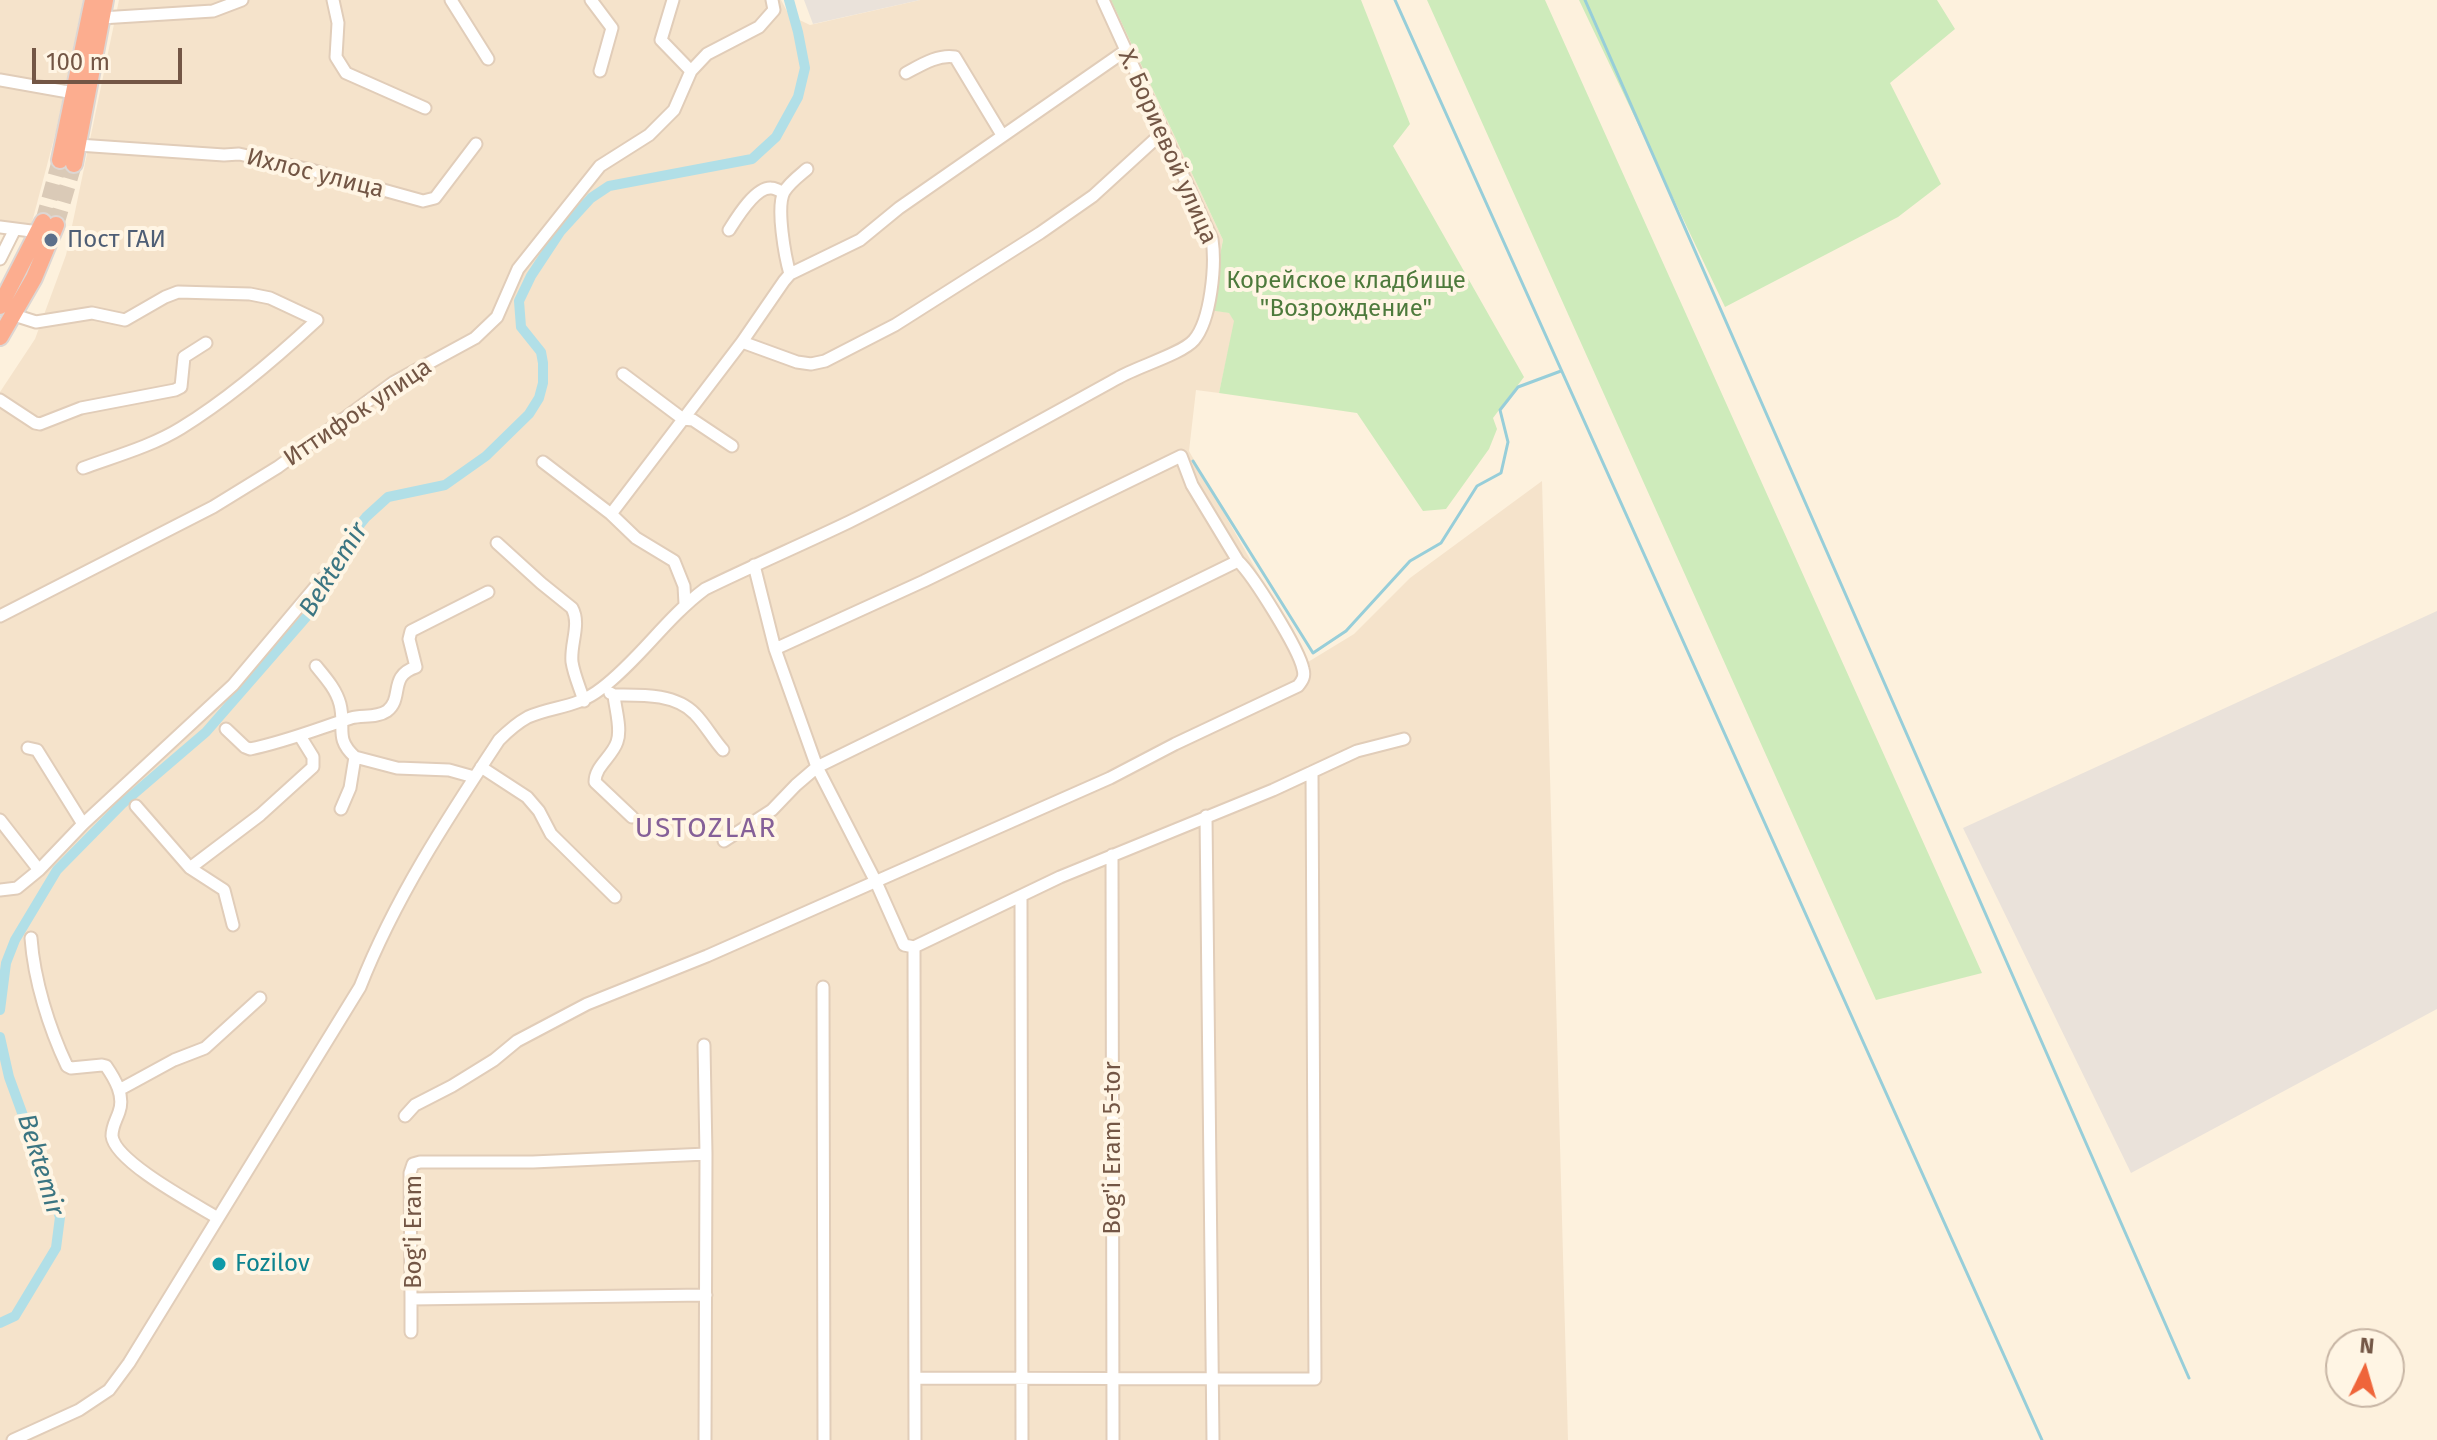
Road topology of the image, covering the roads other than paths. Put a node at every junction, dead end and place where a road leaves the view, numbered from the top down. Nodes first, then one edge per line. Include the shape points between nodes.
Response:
1 (93, 0) edge
2 (105, 0) edge
3 (242, 0) edge
4 (333, 0) edge
5 (451, 0) edge
6 (591, 0) edge
7 (673, 0) edge
8 (772, 0) edge
9 (1103, 0) edge
10 (101, 18) junction
11 (1125, 51) junction
12 (488, 59) dead end
13 (600, 71) dead end
14 (691, 71) junction
15 (906, 73) dead end
16 (0, 80) edge
17 (74, 93) junction
18 (425, 108) dead end
19 (1163, 132) junction
20 (1002, 135) junction
21 (476, 144) dead end
22 (78, 145) junction
23 (807, 169) dead end
24 (783, 193) junction
25 (46, 226) joint
26 (0, 227) edge
27 (15, 229) junction
28 (729, 230) dead end
29 (0, 259) edge
30 (790, 274) junction
31 (7, 310) edge
32 (0, 337) edge
33 (742, 342) junction
34 (206, 343) dead end
35 (623, 374) dead end
36 (0, 400) edge
37 (683, 419) junction
38 (732, 446) dead end
39 (543, 462) dead end
40 (83, 468) dead end
41 (611, 514) junction
42 (497, 543) dead end
43 (1238, 561) junction
44 (754, 565) junction
45 (322, 579) dead end
46 (488, 592) dead end
47 (685, 604) junction
48 (0, 616) edge
49 (775, 649) junction
50 (316, 666) dead end
51 (609, 691) junction
52 (584, 701) junction
53 (343, 721) junction
54 (226, 729) dead end
55 (300, 736) junction
56 (1404, 739) dead end
57 (28, 748) dead end
58 (723, 750) dead end
59 (355, 757) junction
60 (817, 767) junction
61 (478, 772) junction
62 (1312, 772) junction
63 (136, 806) dead end
64 (341, 809) dead end
65 (1206, 816) junction
66 (632, 817) dead end
67 (0, 820) edge
68 (83, 824) junction
69 (724, 841) dead end
70 (1112, 855) junction
71 (190, 868) junction
72 (39, 870) junction
73 (876, 882) junction
74 (0, 890) edge
75 (615, 897) dead end
76 (1021, 897) junction
77 (233, 925) dead end
78 (31, 938) dead end
79 (914, 947) junction
80 (823, 987) dead end
81 (260, 998) dead end
82 (704, 1045) dead end
83 (119, 1090) junction
84 (405, 1116) dead end
85 (706, 1154) junction
86 (218, 1218) junction
87 (706, 1295) junction
88 (411, 1299) junction
89 (411, 1332) dead end
90 (915, 1378) junction
91 (1022, 1379) junction
92 (1113, 1379) junction
93 (1213, 1379) junction
94 (13, 1440) edge
95 (705, 1440) edge
96 (824, 1440) edge
97 (915, 1440) edge
98 (1022, 1440) edge
99 (1113, 1440) edge
100 (1213, 1440) edge

1 - 17 highway
2 - 10 highway
3 - 10 street via 213,11
4 - 18 street via 336,57 346,73
5 - 12 street
6 - 13 street via 612,28
7 - 14 street via 661,40
8 - 14 street, Иттифок улица via 774,10 759,27 707,54
9 - 11 street, Х. Бориевой улица
10 - 22 highway
11 - 19 street, Х. Бориевой улица
11 - 20 street
14 - 48 street, Иттифок улица via 674,110 649,135 600,166 518,269 497,317 475,338 394,382 278,467 213,507
15 - 20 street via 928,61 955,57
16 - 17 street
17 - 22 highway via 67,162
19 - 33 street via 1093,196 1040,233 895,325 825,361 811,364 780,357
19 - 44 street, Х. Бориевой улица via 1214,251 1206,315 1193,341 887,502
20 - 30 street via 860,240
21 - 22 street, Ихлос улица via 435,198 423,201 239,154
23 - 24 street
24 - 28 street via 761,191
24 - 30 street
25 - 27 street
25 - 31 highway
26 - 27 street
27 - 29 street
30 - 33 street
31 - 32 highway
31 - 40 street via 36,322 92,313 125,320 178,292 250,294 317,320 267,366 181,428
33 - 37 street
34 - 36 street via 184,357 181,387 175,390 81,408 40,424
35 - 37 street
37 - 38 street
37 - 41 street
39 - 41 street
41 - 47 street via 636,538 674,561
42 - 52 street via 576,613 573,664
43 - 49 street via 1192,485 1181,456
43 - 60 street
43 - 73 street via 1303,666 1298,686 1110,778
44 - 47 street
44 - 49 street
45 - 68 street via 233,685
46 - 53 street via 411,631 416,667 401,675 391,707
47 - 51 street
49 - 60 street
50 - 53 street via 340,701
51 - 52 street
51 - 58 street via 685,705
51 - 66 street via 617,743 595,782
52 - 61 street via 514,726
53 - 55 street
53 - 59 street via 344,747
54 - 55 street via 250,749
55 - 71 street via 313,767
56 - 62 street via 1357,751
57 - 68 street via 37,750
59 - 61 street via 397,768
59 - 64 street
60 - 69 street via 772,810
60 - 73 street
61 - 75 street via 527,797 551,834
61 - 86 street via 431,844 354,998
62 - 65 street
62 - 93 street via 1315,1379
63 - 71 street
65 - 70 street
65 - 93 street
67 - 72 street
68 - 72 street
70 - 76 street
70 - 92 street, Bog'i Eram 5-tor
71 - 77 street via 224,890
72 - 74 street via 17,888
73 - 79 street via 904,945
73 - 84 street via 587,1004 517,1041
76 - 79 street
76 - 91 street
78 - 83 street via 47,1012 67,1066 106,1066
79 - 90 street
80 - 96 street
81 - 83 street via 205,1048
82 - 85 street
83 - 86 street via 120,1111 112,1133 122,1154
85 - 87 street
85 - 88 street, Bog'i Eram via 413,1164
86 - 94 street via 109,1390
87 - 88 street, Bog'i Eram
87 - 95 street
88 - 89 street
90 - 91 street
90 - 97 street
91 - 92 street
91 - 98 street
92 - 93 street
92 - 99 street, Bog'i Eram 5-tor
93 - 100 street

